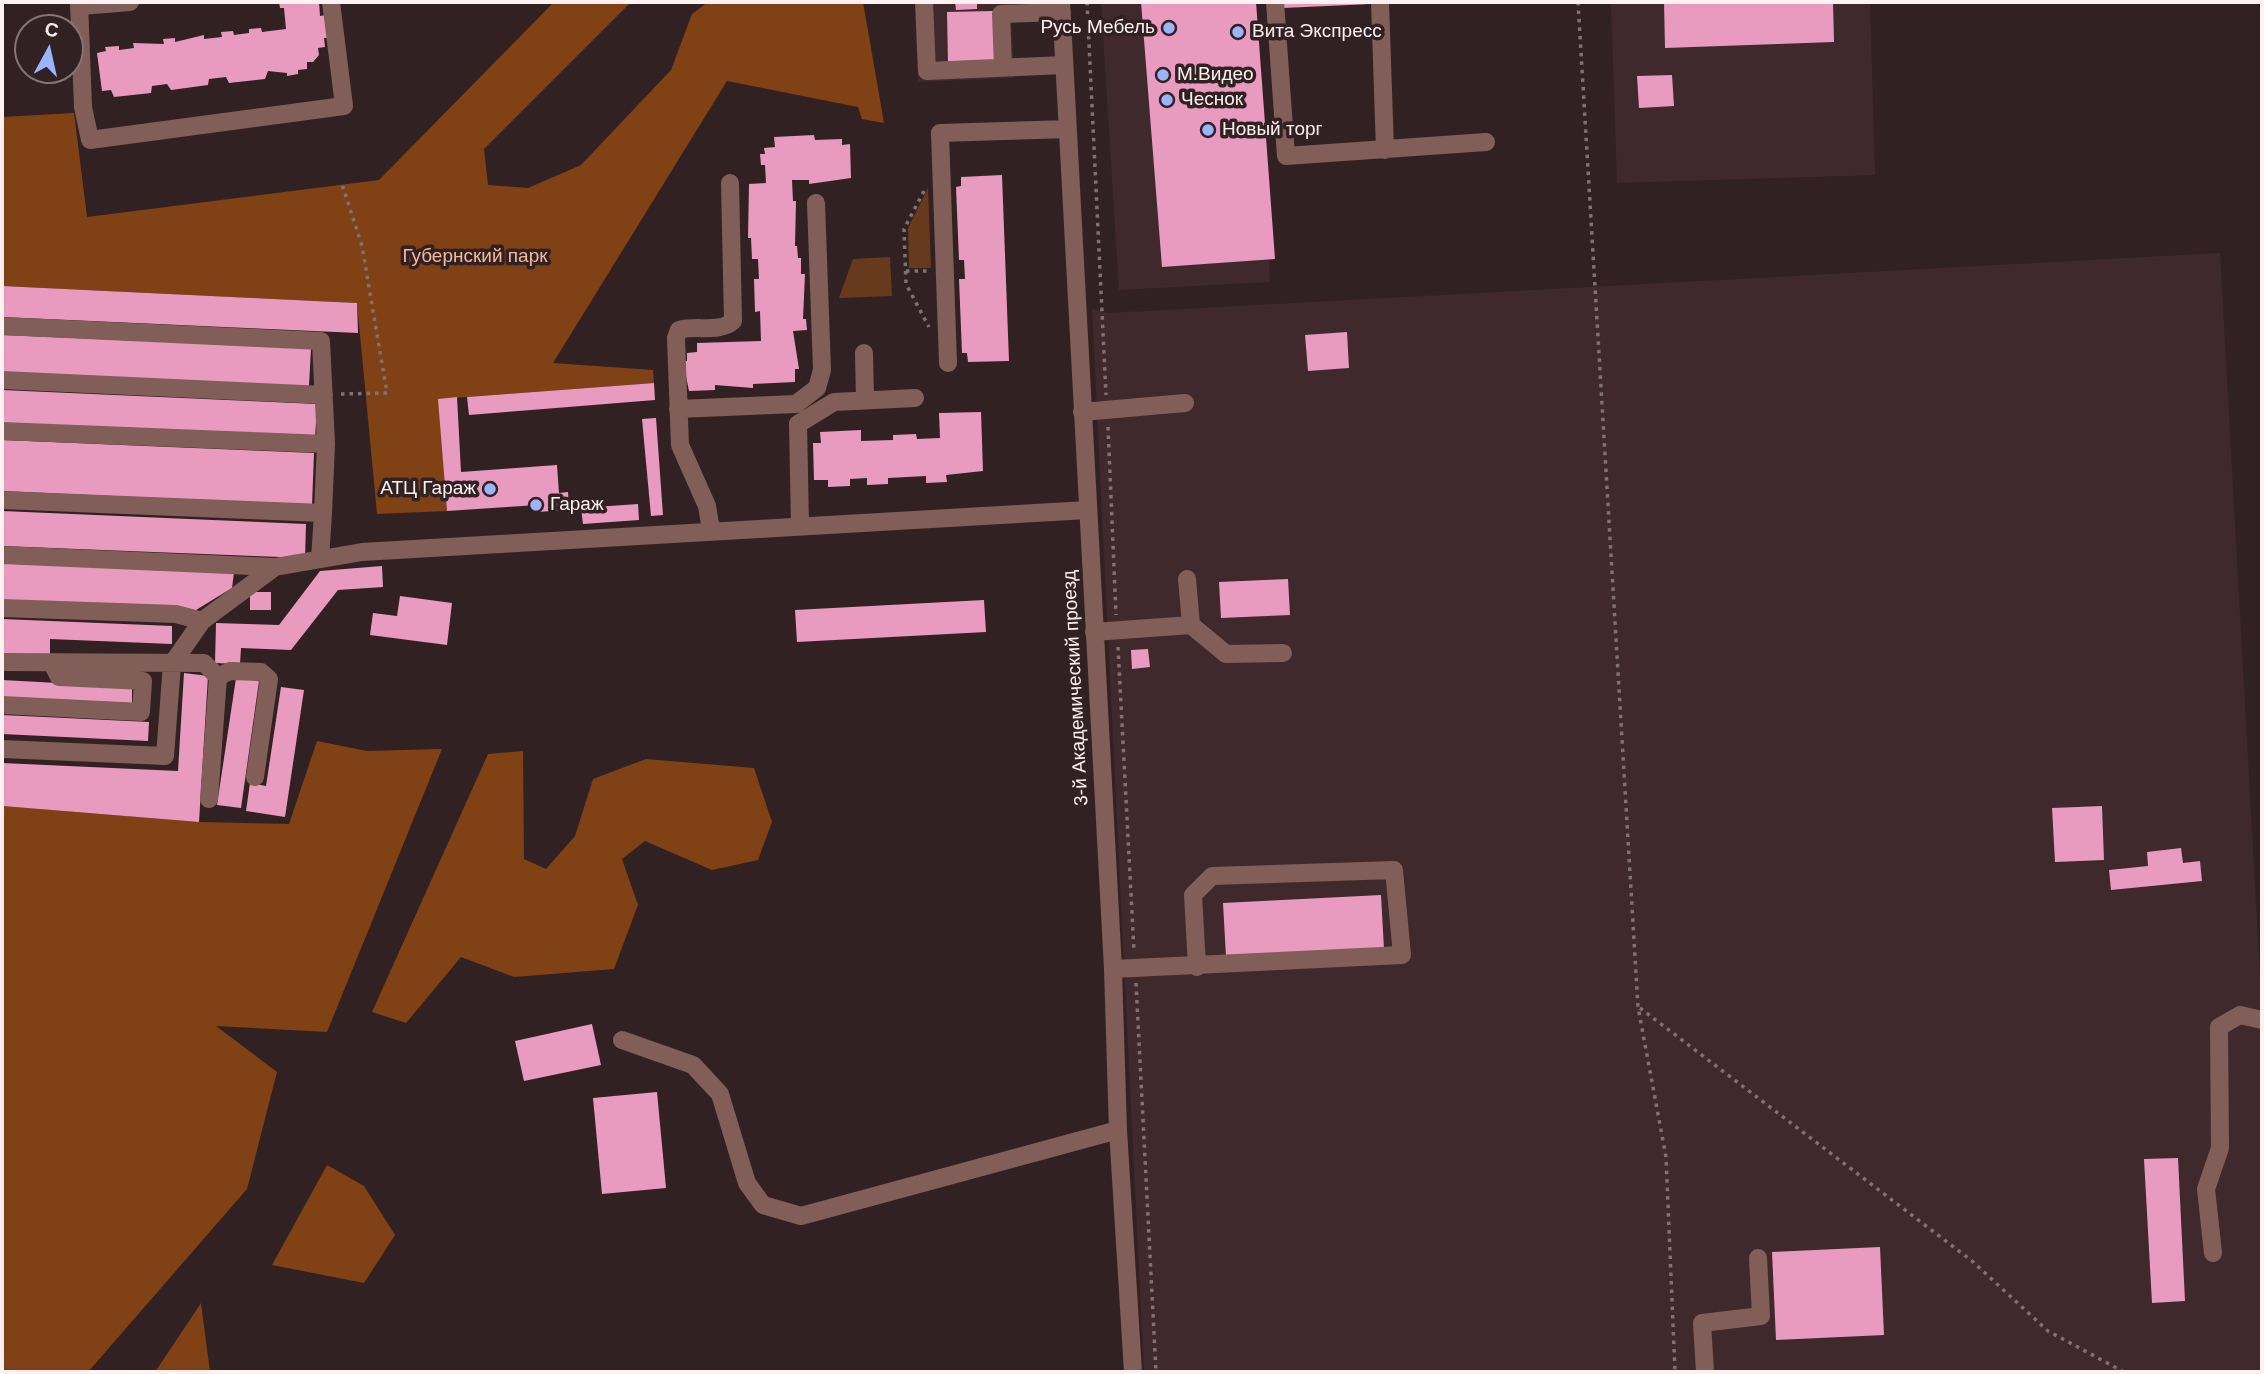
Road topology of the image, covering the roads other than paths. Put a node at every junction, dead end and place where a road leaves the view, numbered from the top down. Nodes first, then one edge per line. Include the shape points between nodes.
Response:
1 (130, 2) edge
2 (331, 2) edge
3 (925, 2) edge
4 (1275, 2) edge
5 (1380, 2) edge
6 (79, 4) edge
7 (1061, 7) edge
8 (1064, 65) junction
9 (1003, 67) junction
10 (1068, 129) junction
11 (1486, 142) dead end
12 (1385, 150) junction
13 (730, 183) dead end
14 (816, 204) dead end
15 (2, 326) edge
16 (864, 353) dead end
17 (948, 363) dead end
18 (2, 380) edge
19 (324, 395) junction
20 (915, 398) dead end
21 (865, 400) junction
22 (1185, 403) dead end
23 (678, 410) junction
24 (1082, 412) junction
25 (2, 431) edge
26 (326, 444) junction
27 (2, 499) edge
28 (1087, 510) junction
29 (323, 513) junction
30 (800, 525) junction
31 (710, 530) junction
32 (2, 555) edge
33 (320, 559) junction
34 (275, 567) junction
35 (1187, 579) dead end
36 (2, 608) edge
37 (202, 621) junction
38 (1191, 625) junction
39 (1094, 632) junction
40 (1283, 653) dead end
41 (2, 662) edge
42 (52, 663) junction
43 (172, 664) junction
44 (218, 677) junction
45 (2, 705) edge
46 (2, 749) edge
47 (255, 777) dead end
48 (209, 799) dead end
49 (1197, 967) junction
50 (1113, 969) junction
51 (2262, 1020) edge
52 (622, 1040) dead end
53 (1118, 1130) junction
54 (2213, 1253) dead end
55 (1758, 1258) dead end
56 (1133, 1372) edge
57 (1705, 1372) edge

1 - 6 street
2 - 6 street via 344,106 90,140 83,107
3 - 9 street via 928,71
4 - 12 street via 1286,156
5 - 12 street
7 - 8 street, 3-й Академический проезд
7 - 9 street via 1001,14
8 - 9 street
8 - 10 street, 3-й Академический проезд
10 - 17 street via 940,133
10 - 24 street, 3-й Академический проезд
11 - 12 street
13 - 23 street via 735,315 724,326 679,330
14 - 23 street via 822,370 817,388 796,404
15 - 19 street via 321,341
16 - 21 street
18 - 19 street
19 - 26 street
20 - 21 street
21 - 30 street via 834,402 798,424
22 - 24 street
23 - 31 street via 681,445 707,506
24 - 28 street, 3-й Академический проезд
25 - 26 street
26 - 29 street
27 - 29 street
28 - 30 street
28 - 39 street, 3-й Академический проезд
29 - 33 street
30 - 31 street
31 - 33 street via 362,552
32 - 34 street
33 - 34 street
34 - 37 street
35 - 38 street
36 - 37 street via 176,614
37 - 43 street
38 - 39 street
38 - 40 street via 1226,654
39 - 50 street, 3-й Академический проезд
41 - 42 street
42 - 43 street
42 - 45 street via 59,677 143,681 141,712
43 - 44 street via 204,663
43 - 46 street via 165,756
44 - 47 street via 230,671 251,671 270,680
44 - 48 street
49 - 49 street via 1402,955 1394,870 1212,876 1193,895
49 - 50 street
50 - 53 street, 3-й Академический проезд
51 - 54 street via 2240,1015 2219,1027 2220,1148 2206,1189
52 - 53 street via 693,1065 720,1094 747,1184 763,1205 800,1216
53 - 56 street, 3-й Академический проезд
55 - 57 street via 1760,1316 1702,1323

